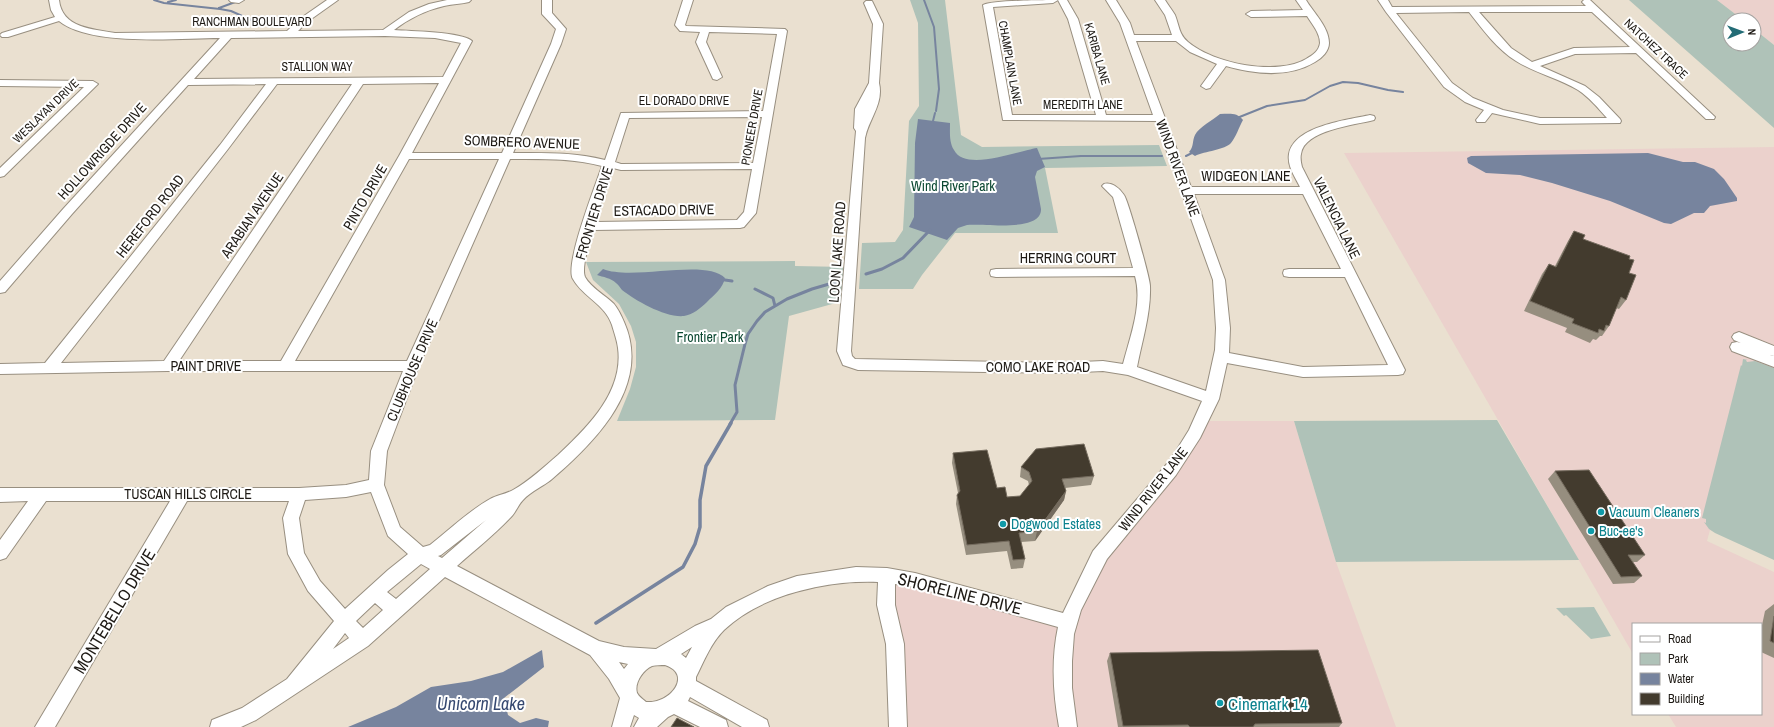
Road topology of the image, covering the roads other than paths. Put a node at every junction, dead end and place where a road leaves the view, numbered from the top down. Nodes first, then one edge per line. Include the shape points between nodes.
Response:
1 (54, 0) edge
2 (234, 0) edge
3 (239, 0) edge
4 (333, 0) edge
5 (466, 0) edge
6 (547, 0) edge
7 (688, 0) edge
8 (1053, 0) edge
9 (1062, 0) edge
10 (1111, 0) edge
11 (1160, 0) edge
12 (1300, 0) edge
13 (1383, 0) edge
14 (1495, 0) edge
15 (1506, 0) edge
16 (1585, 0) edge
17 (869, 2) edge
18 (1471, 9) junction
19 (1500, 9) junction
20 (1518, 9) junction
21 (1594, 9) junction
22 (1389, 10) junction
23 (1309, 13) junction
24 (1251, 14) dead end
25 (61, 18) junction
26 (705, 30) junction
27 (385, 33) junction
28 (5, 35) dead end
29 (228, 35) junction
30 (289, 35) junction
31 (1130, 38) junction
32 (1179, 38) junction
33 (467, 41) joint
34 (1639, 50) junction
35 (1223, 63) junction
36 (1527, 64) junction
37 (1541, 71) junction
38 (717, 77) dead end
39 (360, 80) junction
40 (447, 80) junction
41 (274, 81) junction
42 (186, 82) junction
43 (2, 85) edge
44 (1206, 86) dead end
45 (1490, 109) junction
46 (767, 114) junction
47 (625, 115) joint
48 (1710, 117) dead end
49 (1007, 118) joint
50 (1102, 118) junction
51 (1159, 118) junction
52 (1370, 118) dead end
53 (1481, 120) dead end
54 (506, 155) junction
55 (405, 156) junction
56 (608, 164) junction
57 (758, 166) junction
58 (0, 174) edge
59 (1108, 186) dead end
60 (1306, 190) junction
61 (1186, 191) junction
62 (740, 224) joint
63 (588, 226) junction
64 (1141, 272) junction
65 (1347, 272) junction
66 (996, 273) dead end
67 (1289, 273) dead end
68 (0, 289) edge
69 (1774, 351) edge
70 (1222, 357) junction
71 (1774, 362) edge
72 (858, 365) joint
73 (168, 366) junction
74 (286, 366) junction
75 (412, 366) junction
76 (0, 369) edge
77 (48, 369) junction
78 (1129, 370) junction
79 (1212, 399) junction
80 (376, 485) junction
81 (42, 494) junction
82 (183, 494) junction
83 (299, 494) junction
84 (0, 495) edge
85 (518, 495) junction
86 (0, 553) edge
87 (420, 555) junction
88 (443, 568) junction
89 (887, 575) junction
90 (375, 592) junction
91 (396, 610) junction
92 (344, 621) junction
93 (1068, 622) junction
94 (717, 625) junction
95 (362, 640) junction
96 (596, 649) junction
97 (658, 656) junction
98 (686, 680) junction
99 (294, 684) junction
100 (628, 694) junction
101 (667, 707) junction
102 (44, 727) edge
103 (219, 727) edge
104 (621, 727) edge
105 (643, 727) edge
106 (719, 727) edge
107 (760, 727) edge
108 (898, 727) edge
109 (1068, 727) edge

1 - 25 street via 54,8
2 - 3 street
4 - 30 street via 304,20
5 - 27 street via 431,6 411,14
6 - 54 street, CLUBHOUSE DRIVE via 547,14 561,29
7 - 26 street via 680,25 684,29
8 - 49 street, CHAMPLAIN LANE via 988,5
9 - 50 street, KARIBA LANE via 1073,18
10 - 31 street, WIND RIVER LANE via 1125,23
11 - 32 street
12 - 23 street
13 - 22 street
14 - 19 street
15 - 20 street
16 - 21 street, NATCHEZ TRACE
17 - 72 street, LOON LAKE ROAD via 867,17 876,42 876,90 874,103 861,132 844,351 850,363
18 - 19 street
18 - 22 street
18 - 36 street via 1511,54
19 - 20 street
20 - 21 street
21 - 34 street, NATCHEZ TRACE
22 - 45 street via 1448,85 1469,100
23 - 24 street
23 - 35 street via 1324,40 1324,48 1313,59 1297,66 1275,69 1247,68
25 - 28 street
25 - 29 street, RANCHMAN BOULEVARD via 86,31 115,36
26 - 38 street via 701,42
26 - 46 street, PIONEER DRIVE via 782,31
27 - 30 street, RANCHMAN BOULEVARD
27 - 33 street, RANCHMAN BOULEVARD via 436,35
29 - 30 street, RANCHMAN BOULEVARD
29 - 42 street, HOLLOWRIGDE DRIVE
31 - 32 street
31 - 51 street, WIND RIVER LANE
32 - 35 street via 1201,55
33 - 40 street, PINTO DRIVE
34 - 36 street via 1574,51
34 - 48 street, NATCHEZ TRACE
35 - 44 street
36 - 37 street
36 - 37 street via 1516,65 1520,71
37 - 45 street via 1583,89 1616,121 1540,121
39 - 40 street, STALLION WAY
39 - 41 street, STALLION WAY
39 - 73 street, ARABIAN AVENUE
40 - 55 street, PINTO DRIVE
41 - 42 street, STALLION WAY
41 - 77 street, HEREFORD ROAD
42 - 68 street, HOLLOWRIGDE DRIVE
43 - 58 street, WESLAYAN DRIVE via 93,84
45 - 53 street
46 - 47 street, EL DORADO DRIVE
46 - 57 street, PIONEER DRIVE
47 - 56 street, FRONTIER DRIVE
49 - 50 street, MEREDITH LANE
50 - 51 street, MEREDITH LANE
51 - 61 street, WIND RIVER LANE
52 - 60 street, VALENCIA LANE via 1315,133 1300,144 1295,154 1296,167
54 - 55 street, SOMBRERO AVENUE
54 - 56 street, SOMBRERO AVENUE via 574,156
54 - 75 street, CLUBHOUSE DRIVE
55 - 74 street, PINTO DRIVE
56 - 57 street, SOMBRERO AVENUE via 621,167
56 - 63 street, FRONTIER DRIVE
57 - 62 street, PIONEER DRIVE via 750,213
59 - 64 street via 1119,196
60 - 61 street, WIDGEON LANE
60 - 65 street, VALENCIA LANE
61 - 70 street, WIND RIVER LANE via 1219,280 1224,325
62 - 63 street, ESTACADO DRIVE
63 - 85 street, FRONTIER DRIVE via 578,265 578,277 610,308 618,323 625,348 625,364 618,389 603,417 584,440 546,475
64 - 66 street, HERRING COURT
64 - 78 street via 1144,295
65 - 67 street
65 - 70 street, VALENCIA LANE via 1398,370 1304,372
69 - 71 street via 1738,342
70 - 79 street, WIND RIVER LANE
72 - 78 street, COMO LAKE ROAD via 1060,368 1103,366
73 - 74 street, PAINT DRIVE
73 - 77 street, PAINT DRIVE
74 - 75 street, PAINT DRIVE
75 - 80 street, CLUBHOUSE DRIVE via 379,450
76 - 77 street, PAINT DRIVE
78 - 79 street, COMO LAKE ROAD
79 - 93 street, WIND RIVER LANE via 1181,456 1102,552 1075,603
80 - 83 street, TUSCAN HILLS CIRCLE via 346,491
80 - 87 street, CLUBHOUSE DRIVE via 394,532
81 - 82 street, TUSCAN HILLS CIRCLE
81 - 84 street, TUSCAN HILLS CIRCLE
81 - 86 street
82 - 83 street, TUSCAN HILLS CIRCLE
82 - 102 street, MONTEBELLO DRIVE
83 - 92 street via 291,518 296,554 314,586
85 - 87 street, FRONTIER DRIVE via 496,503 435,550
85 - 88 street, FRONTIER DRIVE via 506,512
87 - 88 street, CLUBHOUSE DRIVE
87 - 90 street
88 - 91 street
88 - 96 street, CLUBHOUSE DRIVE
89 - 93 street, SHORELINE DRIVE via 927,583
89 - 94 street, SHORELINE DRIVE via 856,574 797,584 774,591 752,602
89 - 108 street via 886,605 895,644
90 - 91 street
90 - 92 street
91 - 95 street
92 - 95 street
92 - 99 street
93 - 109 street, WIND RIVER LANE via 1064,655
94 - 97 street, SHORELINE DRIVE
94 - 98 street, SHORELINE DRIVE via 703,643
95 - 99 street
96 - 97 street, CLUBHOUSE DRIVE via 624,655
96 - 100 street, CLUBHOUSE DRIVE via 610,664
97 - 98 street via 671,657 678,661 683,667
97 - 100 street via 637,666 628,681
98 - 101 street via 683,692
98 - 107 street
99 - 103 street via 249,714
100 - 101 street via 634,705 642,710 651,712
100 - 104 street
101 - 105 street
101 - 106 street

